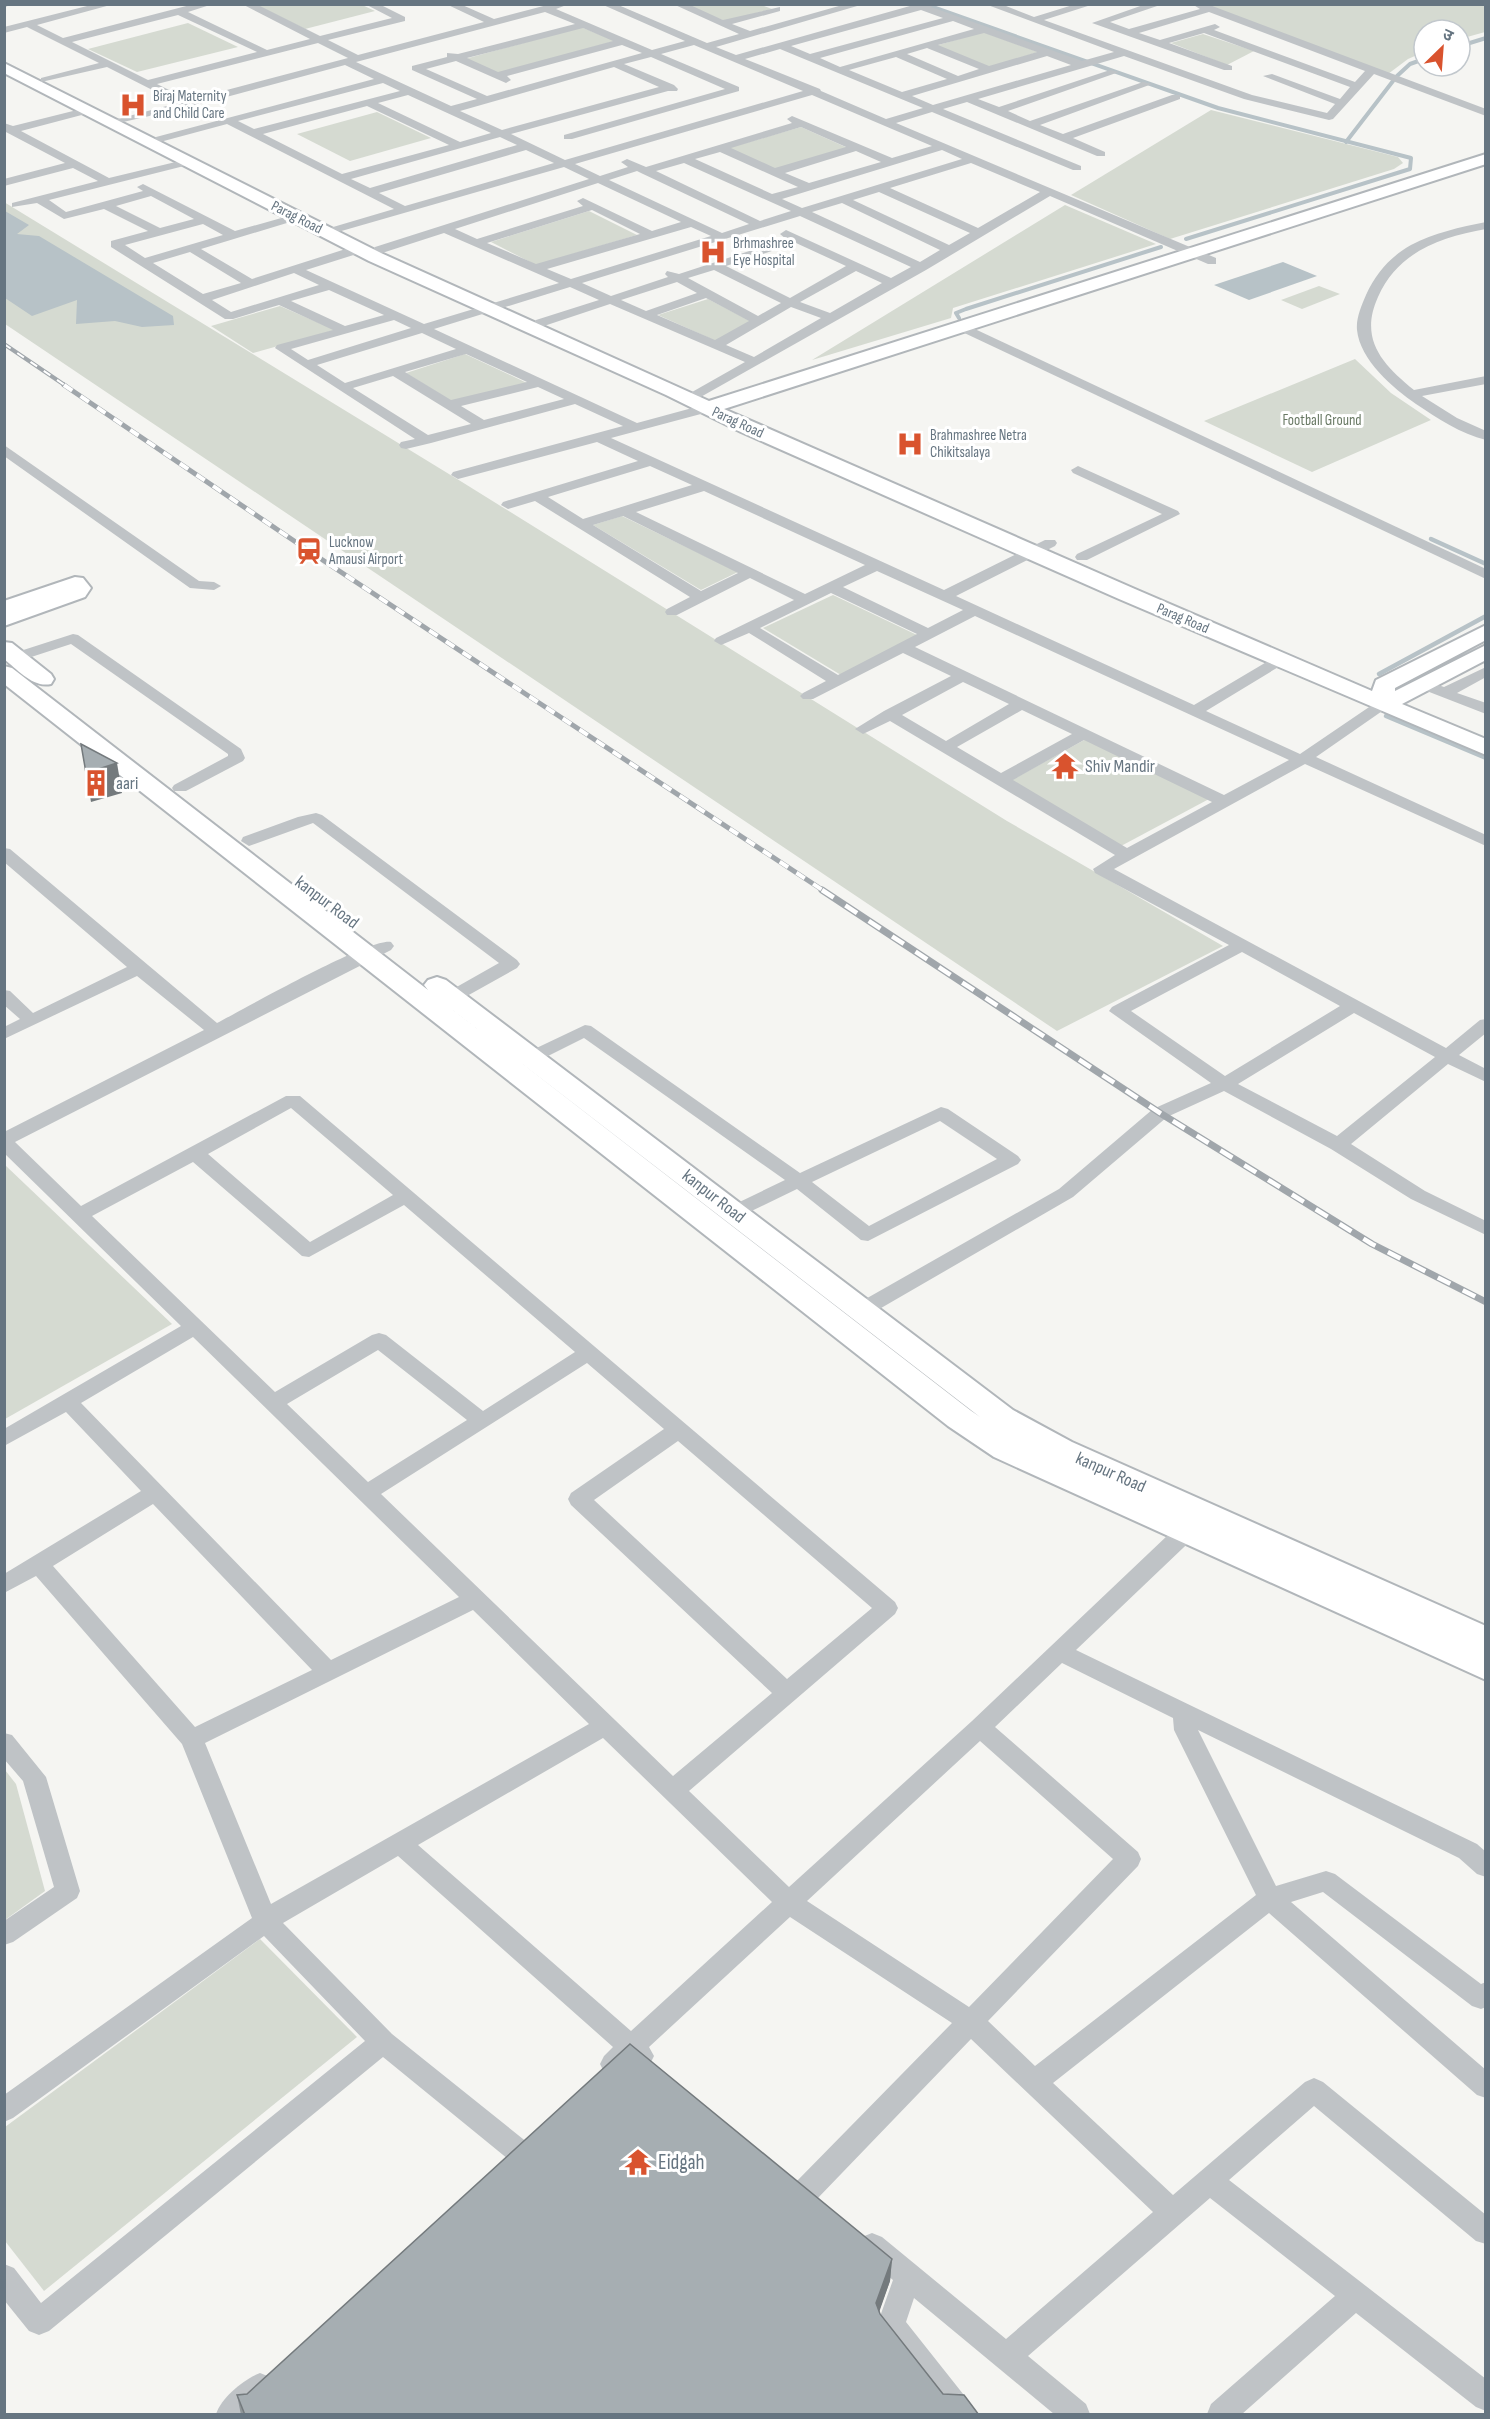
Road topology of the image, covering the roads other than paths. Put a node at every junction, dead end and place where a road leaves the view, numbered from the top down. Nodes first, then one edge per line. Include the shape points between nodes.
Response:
1 (110, 4) edge
2 (208, 4) edge
3 (247, 4) edge
4 (370, 4) edge
5 (564, 4) edge
6 (606, 4) edge
7 (678, 4) edge
8 (817, 4) edge
9 (859, 4) edge
10 (990, 4) edge
11 (1050, 4) edge
12 (1089, 4) edge
13 (1197, 4) edge
14 (453, 5) edge
15 (1151, 5) edge
16 (926, 6) edge
17 (547, 9) junction
18 (781, 9) edge
19 (1209, 9) junction
20 (835, 11) junction
21 (1067, 11) junction
22 (180, 12) junction
23 (954, 18) junction
24 (1238, 20) junction
25 (1033, 21) junction
26 (1100, 22) junction
27 (494, 23) junction
28 (723, 23) junction
29 (865, 23) junction
30 (28, 24) junction
31 (584, 25) junction
32 (985, 29) junction
33 (4, 30) edge
34 (1204, 30) junction
35 (1066, 32) junction
36 (1130, 32) junction
37 (750, 34) junction
38 (319, 39) junction
39 (62, 41) junction
40 (623, 41) junction
41 (696, 41) junction
42 (421, 42) junction
43 (1160, 43) junction
44 (928, 45) junction
45 (708, 46) junction
46 (781, 46) junction
47 (1262, 51) junction
48 (1048, 52) junction
49 (266, 53) junction
50 (652, 53) junction
51 (1122, 53) junction
52 (897, 54) junction
53 (455, 57) junction
54 (738, 58) junction
55 (809, 58) junction
56 (4, 59) edge
57 (353, 60) junction
58 (1292, 62) junction
59 (1087, 63) junction
60 (108, 64) junction
61 (615, 64) junction
62 (1237, 64) junction
63 (4, 67) edge
64 (838, 70) junction
65 (989, 70) junction
66 (1371, 71) junction
67 (1114, 72) dead end
68 (1268, 75) junction
69 (496, 76) junction
70 (385, 79) junction
71 (957, 79) junction
72 (45, 80) junction
73 (1203, 81) junction
74 (1257, 81) dead end
75 (148, 83) junction
76 (1147, 84) dead end
77 (1357, 86) junction
78 (670, 87) junction
79 (1247, 87) dead end
80 (1299, 87) junction
81 (525, 89) junction
82 (410, 91) junction
83 (816, 92) junction
84 (1236, 93) junction
85 (901, 96) junction
86 (1176, 97) dead end
87 (967, 98) junction
88 (698, 99) junction
89 (487, 100) junction
90 (368, 102) junction
91 (1270, 102) junction
92 (1342, 103) junction
93 (189, 104) junction
94 (765, 107) junction
95 (933, 108) junction
96 (450, 110) junction
97 (89, 111) junction
98 (999, 111) junction
99 (1485, 113) edge
100 (737, 115) junction
101 (229, 121) junction
102 (120, 122) junction
103 (887, 122) junction
104 (539, 123) junction
105 (803, 123) junction
106 (1031, 124) junction
107 (8, 128) edge
108 (253, 133) junction
109 (500, 133) junction
110 (568, 137) junction
111 (1063, 138) junction
112 (160, 139) junction
113 (458, 145) junction
114 (527, 146) junction
115 (945, 146) junction
116 (856, 147) junction
117 (721, 148) junction
118 (604, 153) junction
119 (685, 159) junction
120 (973, 159) junction
121 (1485, 159) edge
122 (188, 162) junction
123 (891, 162) junction
124 (75, 164) junction
125 (565, 164) junction
126 (1077, 168) junction
127 (642, 169) junction
128 (4, 172) edge
129 (776, 172) junction
130 (1485, 173) edge
131 (126, 177) junction
132 (341, 178) junction
133 (18, 179) junction
134 (601, 181) junction
135 (108, 182) junction
136 (4, 183) edge
137 (808, 187) junction
138 (880, 188) junction
139 (1047, 189) junction
140 (153, 192) junction
141 (369, 192) junction
142 (564, 192) junction
143 (772, 198) junction
144 (39, 199) junction
145 (843, 199) junction
146 (16, 205) dead end
147 (106, 205) junction
148 (594, 206) junction
149 (404, 210) junction
150 (801, 212) junction
151 (296, 217) junction
152 (204, 220) junction
153 (692, 223) junction
154 (762, 224) junction
155 (1485, 225) edge
156 (444, 230) junction
157 (332, 231) junction
158 (158, 232) junction
159 (980, 233) junction
160 (651, 235) junction
161 (233, 236) junction
162 (722, 237) junction
163 (797, 239) junction
164 (476, 243) junction
165 (192, 248) junction
166 (369, 249) junction
167 (950, 250) junction
168 (1194, 253) junction
169 (643, 260) junction
170 (1212, 261) junction
171 (143, 262) junction
172 (716, 266) junction
173 (855, 266) junction
174 (922, 267) junction
175 (536, 268) junction
176 (294, 269) junction
177 (678, 278) junction
178 (250, 283) junction
179 (570, 283) junction
180 (892, 283) junction
181 (330, 286) junction
182 (706, 294) junction
183 (201, 298) junction
184 (612, 300) junction
185 (280, 301) junction
186 (790, 303) junction
187 (495, 307) junction
188 (646, 315) junction
189 (395, 316) junction
190 (832, 318) junction
191 (758, 321) junction
192 (540, 323) junction
193 (962, 327) junction
194 (344, 330) junction
195 (424, 330) junction
196 (980, 335) junction
197 (716, 345) junction
198 (468, 350) junction
199 (754, 362) junction
200 (308, 364) junction
201 (395, 372) junction
202 (1485, 380) edge
203 (539, 382) junction
204 (344, 387) junction
205 (1411, 394) junction
206 (576, 400) junction
207 (711, 403) junction
208 (449, 405) junction
209 (483, 425) junction
210 (635, 427) junction
211 (1485, 436) edge
212 (598, 437) junction
213 (426, 440) junction
214 (406, 445) dead end
215 (4, 449) edge
216 (651, 461) junction
217 (1078, 470) dead end
218 (458, 475) dead end
219 (705, 486) junction
220 (536, 496) junction
221 (508, 505) dead end
222 (624, 511) junction
223 (582, 524) junction
224 (1050, 543) junction
225 (1031, 552) junction
226 (1082, 557) junction
227 (876, 565) junction
228 (749, 573) junction
229 (1485, 575) edge
230 (214, 586) dead end
231 (831, 587) junction
232 (944, 596) junction
233 (700, 597) junction
234 (805, 600) junction
235 (4, 609) edge
236 (975, 610) junction
237 (672, 612) dead end
238 (4, 620) edge
239 (749, 627) junction
240 (1485, 631) edge
241 (929, 634) junction
242 (721, 641) dead end
243 (903, 648) junction
244 (1485, 651) edge
245 (8, 660) edge
246 (1280, 660) junction
247 (1485, 671) edge
248 (963, 676) junction
249 (837, 681) junction
250 (1415, 690) junction
251 (1445, 693) junction
252 (1384, 695) junction
253 (808, 696) dead end
254 (1021, 704) junction
255 (1485, 709) edge
256 (1195, 711) junction
257 (890, 714) junction
258 (1485, 728) edge
259 (862, 729) dead end
260 (1084, 734) junction
261 (946, 747) junction
262 (1485, 748) edge
263 (1303, 759) junction
264 (1001, 780) junction
265 (180, 788) junction
266 (1225, 802) junction
267 (249, 841) junction
268 (1485, 841) edge
269 (4, 853) edge
270 (1127, 855) junction
271 (1242, 945) junction
272 (376, 950) junction
273 (139, 968) junction
274 (4, 994) edge
275 (452, 997) junction
276 (1354, 1005) junction
277 (32, 1021) junction
278 (1485, 1024) edge
279 (216, 1031) junction
280 (4, 1034) edge
281 (1447, 1056) junction
282 (532, 1057) junction
283 (1485, 1077) edge
284 (1225, 1084) junction
285 (4, 1141) edge
286 (1338, 1145) junction
287 (195, 1153) junction
288 (800, 1182) junction
289 (707, 1190) junction
290 (406, 1196) junction
291 (680, 1200) junction
292 (734, 1212) junction
293 (80, 1215) junction
294 (1485, 1229) edge
295 (862, 1310) junction
296 (195, 1327) junction
297 (588, 1353) junction
298 (68, 1402) junction
299 (273, 1403) junction
300 (482, 1421) junction
301 (678, 1430) junction
302 (4, 1439) edge
303 (155, 1493) junction
304 (366, 1493) junction
305 (1195, 1522) junction
306 (39, 1564) junction
307 (4, 1585) edge
308 (476, 1599) junction
309 (1485, 1640) edge
310 (1059, 1652) junction
311 (1485, 1667) edge
312 (327, 1671) junction
313 (787, 1693) junction
314 (1185, 1714) junction
315 (606, 1725) junction
316 (980, 1727) junction
317 (192, 1739) junction
318 (4, 1742) edge
319 (673, 1790) junction
320 (400, 1843) junction
321 (1485, 1867) edge
322 (1270, 1898) junction
323 (789, 1903) junction
324 (266, 1922) junction
325 (4, 1935) edge
326 (1485, 1994) edge
327 (971, 2022) junction
328 (383, 2042) junction
329 (632, 2048) junction
330 (659, 2070) edge
331 (597, 2079) edge
332 (1035, 2082) junction
333 (1485, 2087) edge
334 (4, 2110) edge
335 (518, 2151) edge
336 (1209, 2181) junction
337 (805, 2191) edge
338 (1172, 2212) junction
339 (848, 2226) edge
340 (1485, 2232) edge
341 (908, 2276) junction
342 (4, 2277) edge
343 (1356, 2295) junction
344 (1006, 2357) junction
345 (282, 2367) edge
346 (1485, 2397) edge
347 (237, 2412) edge
348 (961, 2415) edge
349 (1076, 2415) edge
350 (1221, 2415) edge

1 - 30 street
2 - 22 street
3 - 38 street
4 - 38 street via 401,19
5 - 17 street
6 - 41 street
7 - 28 street
8 - 18 street
8 - 20 street
9 - 20 street
10 - 25 street
11 - 21 street
12 - 21 street
13 - 19 street
14 - 27 street
15 - 26 street
16 - 23 street
16 - 29 street
17 - 27 street
17 - 31 street
18 - 28 street
19 - 24 street
19 - 36 street
20 - 29 street
20 - 37 street
21 - 25 street
22 - 39 street
22 - 49 street
23 - 32 street
23 - 55 street
24 - 34 street
24 - 66 street
25 - 35 street
26 - 35 street
26 - 36 street
27 - 42 street
28 - 37 street
29 - 46 street
30 - 33 street
30 - 39 street
31 - 40 street
31 - 53 street
32 - 44 street
32 - 48 street
34 - 43 street
34 - 47 street
35 - 51 street
36 - 43 street
37 - 45 street
38 - 49 street
38 - 57 street
39 - 60 street
40 - 50 street
40 - 69 street
41 - 45 street
41 - 50 street
42 - 53 street
42 - 57 street
43 - 62 street
44 - 52 street
44 - 65 street
45 - 54 street
46 - 54 street
46 - 55 street
47 - 58 street
47 - 62 street
48 - 59 street
48 - 65 street
49 - 75 street
50 - 61 street
50 - 88 street via 735,89
51 - 59 street
51 - 73 street
52 - 64 street
52 - 71 street
53 - 69 street
53 - 89 street via 416,68
54 - 83 street
55 - 64 street
56 - 72 street, Parag Road
57 - 70 street
57 - 93 street
58 - 68 street
58 - 77 street
59 - 87 street
60 - 72 street
60 - 75 street
61 - 78 street
61 - 81 street
62 - 73 street
63 - 97 street, Parag Road
64 - 85 street
65 - 71 street
66 - 77 street
66 - 99 street
67 - 98 street
68 - 74 street
68 - 80 street
69 - 81 street
70 - 82 street
70 - 101 street
71 - 85 street
72 - 102 street, Parag Road
73 - 84 street
75 - 93 street
76 - 106 street
77 - 92 street
78 - 88 street
78 - 104 street
79 - 84 street
80 - 91 street
80 - 92 street
81 - 89 street
82 - 90 street
82 - 96 street
83 - 94 street
83 - 103 street
84 - 91 street
85 - 95 street
86 - 111 street
87 - 95 street
87 - 98 street
88 - 100 street
88 - 110 street
89 - 96 street
90 - 108 street
90 - 113 street
91 - 92 street via 1329,117
93 - 102 street
94 - 100 street
94 - 105 street
95 - 103 street
95 - 126 street
96 - 109 street
97 - 102 street, Parag Road
97 - 107 street
98 - 106 street
100 - 118 street
101 - 108 street
101 - 112 street
102 - 112 street, Parag Road
102 - 122 street, Parag Road
103 - 115 street
104 - 109 street
104 - 110 street
105 - 116 street
105 - 117 street
106 - 111 street
107 - 124 street
108 - 132 street
109 - 113 street
109 - 114 street
110 - 118 street
111 - 126 street via 1101,154
112 - 157 street, Parag Road
113 - 132 street
114 - 125 street
114 - 141 street
115 - 120 street
115 - 123 street
116 - 123 street
116 - 129 street
117 - 119 street
117 - 129 street
118 - 125 street
118 - 127 street
119 - 127 street
119 - 143 street
120 - 138 street
120 - 139 street
121 - 168 street
122 - 131 street
122 - 151 street, Parag Road
123 - 137 street
124 - 133 street
124 - 135 street
125 - 134 street
125 - 149 street
126 - 139 street
127 - 134 street
127 - 154 street
128 - 133 street
129 - 137 street
130 - 170 street
131 - 135 street
131 - 140 street
132 - 141 street
133 - 136 street
134 - 142 street
134 - 153 street
135 - 144 street
137 - 143 street
138 - 145 street
138 - 159 street
139 - 159 street
139 - 168 street
140 - 147 street
140 - 152 street
141 - 149 street
142 - 148 street
142 - 156 street
143 - 150 street
144 - 146 street
144 - 147 street via 64,216
145 - 150 street
145 - 167 street
147 - 158 street
148 - 160 street
148 - 164 street
149 - 157 street
150 - 154 street
150 - 174 street
151 - 157 street, Parag Road
151 - 161 street
152 - 158 street
152 - 161 street
153 - 160 street
153 - 162 street
154 - 162 street
154 - 163 street
155 - 205 street via 1437,238 1403,256 1382,276 1363,312 1365,341 1385,370
156 - 164 street
156 - 166 street
157 - 166 street, Parag Road
158 - 171 street via 115,244
159 - 167 street
160 - 175 street
161 - 165 street
162 - 169 street
163 - 172 street
163 - 173 street
164 - 175 street
165 - 171 street
165 - 178 street
166 - 176 street
166 - 187 street, Parag Road
167 - 174 street
168 - 170 street
168 - 193 street
169 - 177 street
169 - 179 street
170 - 196 street
171 - 183 street
172 - 177 street
172 - 186 street
173 - 180 street
173 - 186 street
174 - 180 street
175 - 179 street
176 - 178 street
176 - 181 street
177 - 182 street
177 - 184 street
178 - 183 street
179 - 184 street
179 - 187 street
180 - 190 street
181 - 185 street
181 - 189 street
182 - 188 street
182 - 191 street
183 - 185 street via 229,316
184 - 188 street
184 - 192 street
185 - 194 street
186 - 190 street
186 - 191 street
187 - 192 street, Parag Road
187 - 195 street
187 - 207 street, Parag Road
188 - 197 street
189 - 194 street
189 - 195 street
190 - 199 street
191 - 197 street
192 - 207 street, Parag Road
193 - 196 street
193 - 207 street
194 - 200 street via 281,348
195 - 198 street
195 - 200 street
196 - 207 street
196 - 229 street
197 - 199 street
198 - 201 street
198 - 203 street
199 - 207 street
200 - 204 street
201 - 204 street
201 - 208 street
202 - 205 street
203 - 206 street
203 - 208 street
204 - 213 street
205 - 211 street
206 - 209 street
206 - 210 street
207 - 210 street
207 - 224 street, Parag Road
207 - 225 street, Parag Road
208 - 209 street
209 - 213 street
210 - 212 street
212 - 216 street
212 - 218 street
213 - 214 street
215 - 230 street via 195,585
216 - 219 street
216 - 220 street
217 - 226 street via 1173,514
219 - 222 street
219 - 227 street
220 - 221 street
220 - 223 street
222 - 223 street
222 - 228 street
223 - 233 street
224 - 225 street
224 - 226 street, Parag Road
225 - 232 street
225 - 246 street, Parag Road
226 - 252 street, Parag Road
227 - 231 street
227 - 232 street
228 - 233 street
228 - 234 street
231 - 234 street
231 - 241 street
232 - 236 street
233 - 237 street
234 - 239 street
235 - 238 street via 75,583 80,588
236 - 241 street
236 - 256 street
239 - 242 street
239 - 249 street
240 - 252 street
241 - 243 street
243 - 248 street
243 - 249 street
244 - 250 street
245 - 265 street, kanpur Road
245 - 265 street via 74,638 235,752 237,758
245 - 272 street
246 - 252 street, Parag Road
246 - 256 street
247 - 251 street
248 - 254 street
248 - 257 street
249 - 253 street
250 - 251 street
250 - 252 street
250 - 258 street
251 - 255 street
252 - 262 street, Parag Road
252 - 263 street
254 - 260 street
254 - 261 street
256 - 263 street
257 - 259 street
257 - 261 street
260 - 264 street
260 - 266 street
261 - 264 street
263 - 266 street
263 - 268 street
264 - 270 street
265 - 267 street, kanpur Road
266 - 270 street
267 - 272 street, kanpur Road
267 - 275 street via 316,818 511,964
269 - 273 street
270 - 271 street via 1101,869
271 - 276 street
271 - 284 street via 1118,1011
272 - 275 street, kanpur Road
272 - 279 street
272 - 291 street
273 - 277 street
273 - 279 street
274 - 277 street
275 - 282 street, kanpur Road
276 - 281 street
276 - 284 street
277 - 280 street
278 - 281 street
279 - 285 street
281 - 283 street
281 - 286 street
282 - 288 street via 585,1030
282 - 289 street, kanpur Road
284 - 286 street
284 - 295 street via 1160,1113 1066,1193
285 - 293 street
286 - 294 street via 1418,1195
287 - 290 street via 293,1100
287 - 290 street via 309,1251
287 - 293 street
288 - 288 street via 941,1113 1011,1160 868,1235
288 - 292 street
289 - 291 street
289 - 292 street, kanpur Road
290 - 297 street
291 - 305 street via 959,1418 1005,1449
292 - 295 street, kanpur Road
293 - 296 street
295 - 305 street, kanpur Road via 1002,1418
296 - 298 street
296 - 299 street
297 - 300 street
297 - 301 street
298 - 302 street
298 - 303 street
299 - 300 street via 379,1340
299 - 304 street
300 - 304 street
301 - 313 street via 886,1608
301 - 313 street via 579,1499
303 - 306 street
303 - 312 street
304 - 308 street
305 - 309 street, kanpur Road
305 - 310 street
305 - 311 street
306 - 307 street
306 - 317 street
308 - 312 street
308 - 315 street
310 - 314 street
310 - 316 street
312 - 317 street
313 - 319 street
314 - 321 street via 1468,1851
314 - 322 street via 1186,1730
315 - 319 street
315 - 320 street
316 - 323 street
316 - 327 street via 1129,1859
317 - 324 street
318 - 325 street via 34,1777 68,1891
319 - 323 street
320 - 324 street
320 - 329 street
322 - 326 street via 1326,1881 1481,1998
322 - 332 street
322 - 333 street
323 - 327 street
323 - 329 street
324 - 328 street
324 - 334 street
327 - 332 street
327 - 337 street
328 - 335 street
328 - 342 street via 39,2322
329 - 330 street
329 - 331 street
332 - 338 street
336 - 338 street
336 - 340 street via 1314,2090
336 - 343 street
338 - 344 street
339 - 341 street
341 - 344 street
341 - 348 street via 891,2325
343 - 346 street
343 - 350 street
344 - 349 street
345 - 347 street

